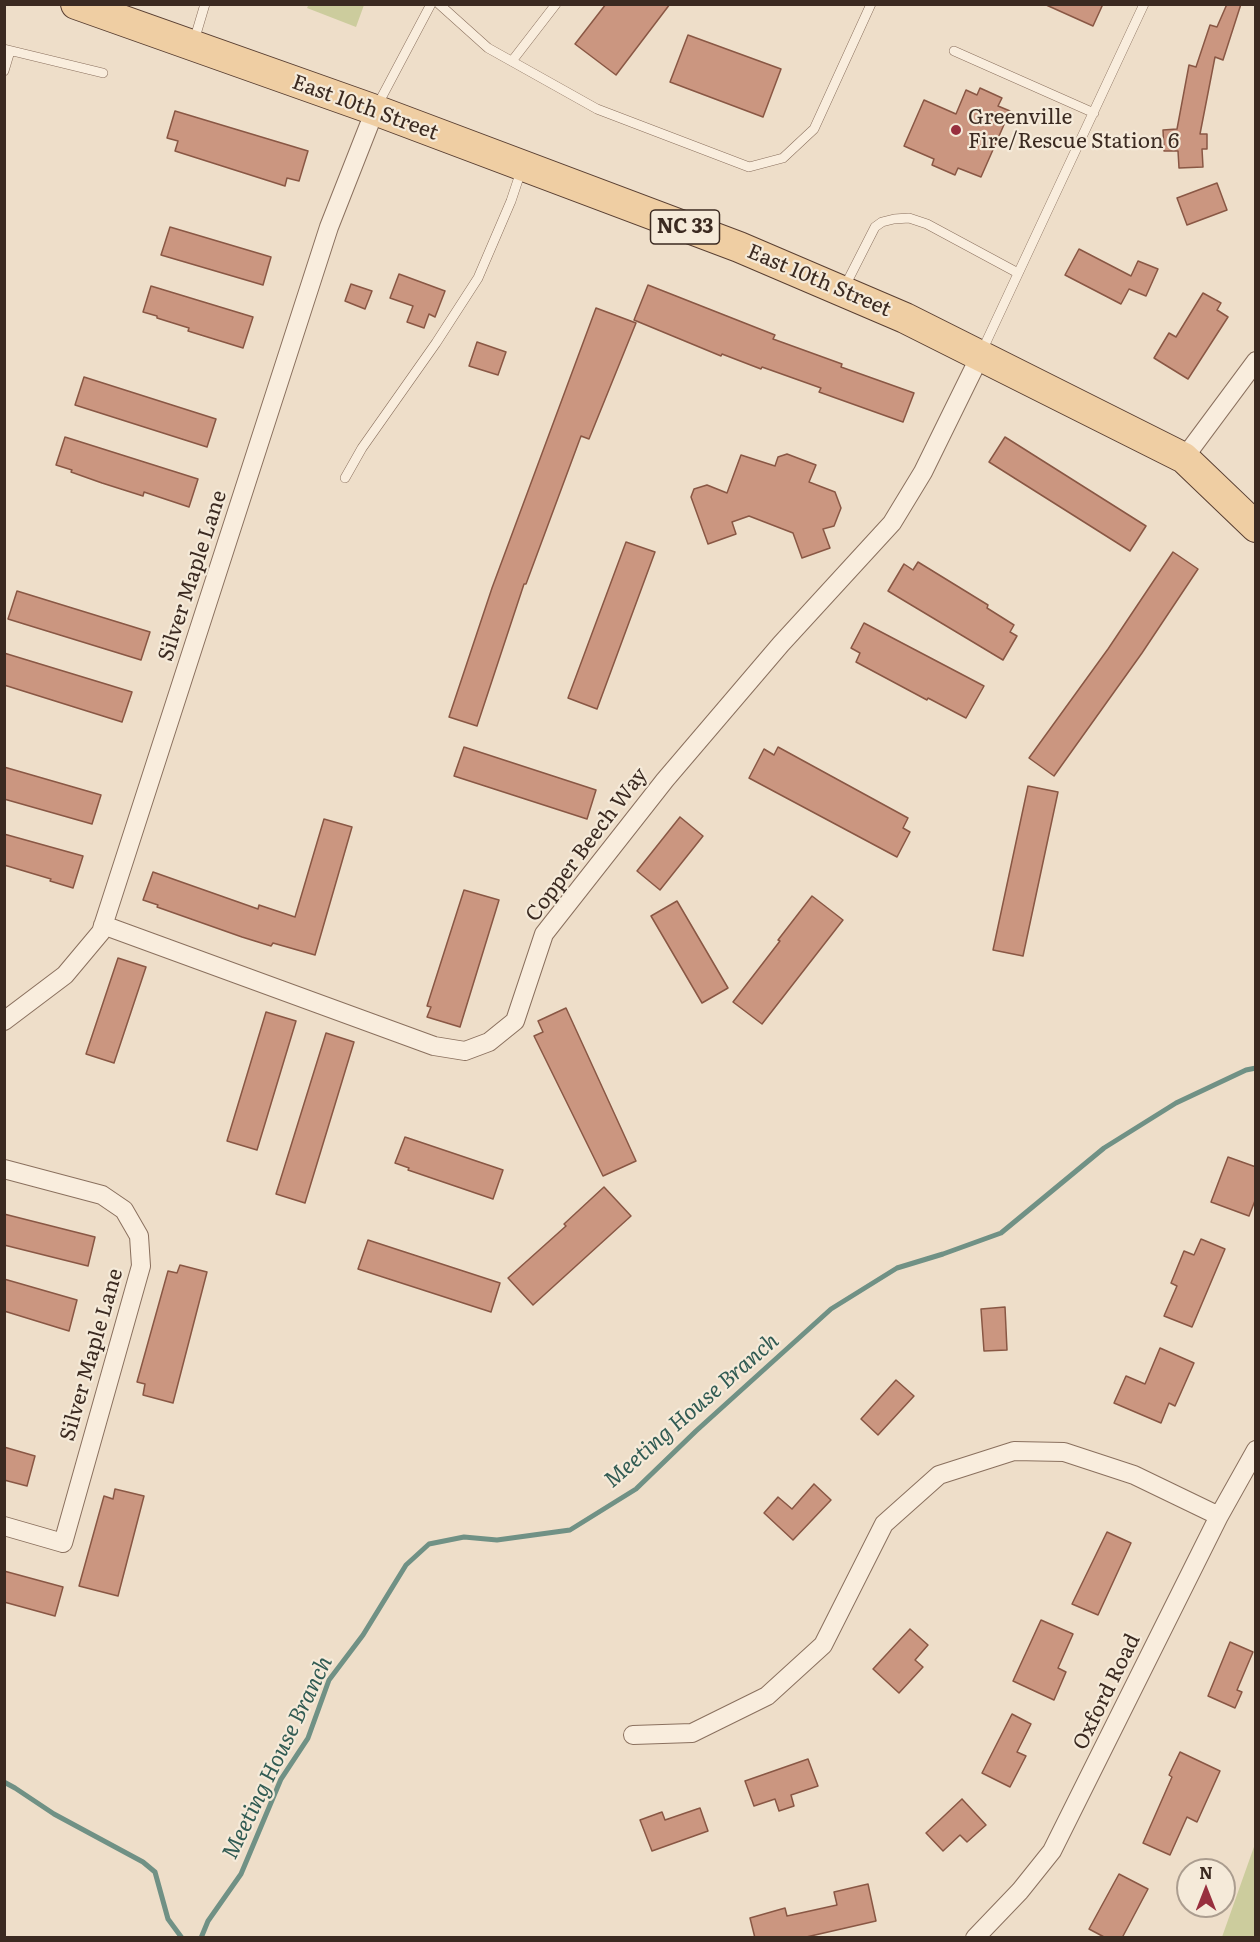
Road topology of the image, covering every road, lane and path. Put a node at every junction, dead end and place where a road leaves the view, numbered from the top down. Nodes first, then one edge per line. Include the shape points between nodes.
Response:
1 (76, 4) edge
2 (205, 4) edge
3 (431, 4) edge
4 (439, 4) edge
5 (556, 4) edge
6 (871, 4) edge
7 (1144, 4) edge
8 (192, 46) junction
9 (7, 50) edge
10 (954, 51) dead end
11 (512, 61) junction
12 (4, 71) edge
13 (103, 73) dead end
14 (375, 110) junction
15 (1094, 113) junction
16 (522, 166) junction
17 (1018, 273) junction
18 (842, 291) junction
19 (980, 356) junction
20 (1256, 361) edge
21 (1184, 458) junction
22 (345, 478) dead end
23 (1256, 526) edge
24 (103, 925) junction
25 (4, 1021) edge
26 (4, 1169) edge
27 (1256, 1450) edge
28 (1219, 1516) junction
29 (4, 1526) edge
30 (633, 1735) dead end
31 (975, 1938) edge

1 - 8 main road, East 10th Street / NC 33
2 - 8 lane
3 - 14 lane
4 - 11 lane via 488,48
5 - 11 lane
6 - 11 lane via 814,129 783,158 749,167 597,109
7 - 15 lane
8 - 14 main road, East 10th Street / NC 33
9 - 12 lane
9 - 13 lane
10 - 15 lane
14 - 16 main road, East 10th Street / NC 33
14 - 24 street, Silver Maple Lane via 329,227
15 - 17 lane
16 - 18 main road, East 10th Street / NC 33 via 739,247
16 - 22 lane via 478,278
17 - 18 lane via 927,224 909,218 894,219 875,227
17 - 19 lane
18 - 19 main road, East 10th Street / NC 33
19 - 21 main road, East 10th Street / NC 33
19 - 24 street, Copper Beech Way via 923,472 892,523 665,780 544,934 515,1021 489,1042 465,1051 434,1046
20 - 21 street
21 - 23 main road, East 10th Street / NC 33
24 - 25 street, Silver Maple Lane via 65,975
26 - 29 street, Silver Maple Lane via 102,1195 124,1210 139,1236 141,1266 63,1543
27 - 28 street, Oxford Road
28 - 30 street via 1134,1475 1064,1452 1014,1451 939,1475 884,1524 823,1645 767,1696 692,1733
28 - 31 street, Oxford Road via 1053,1851

